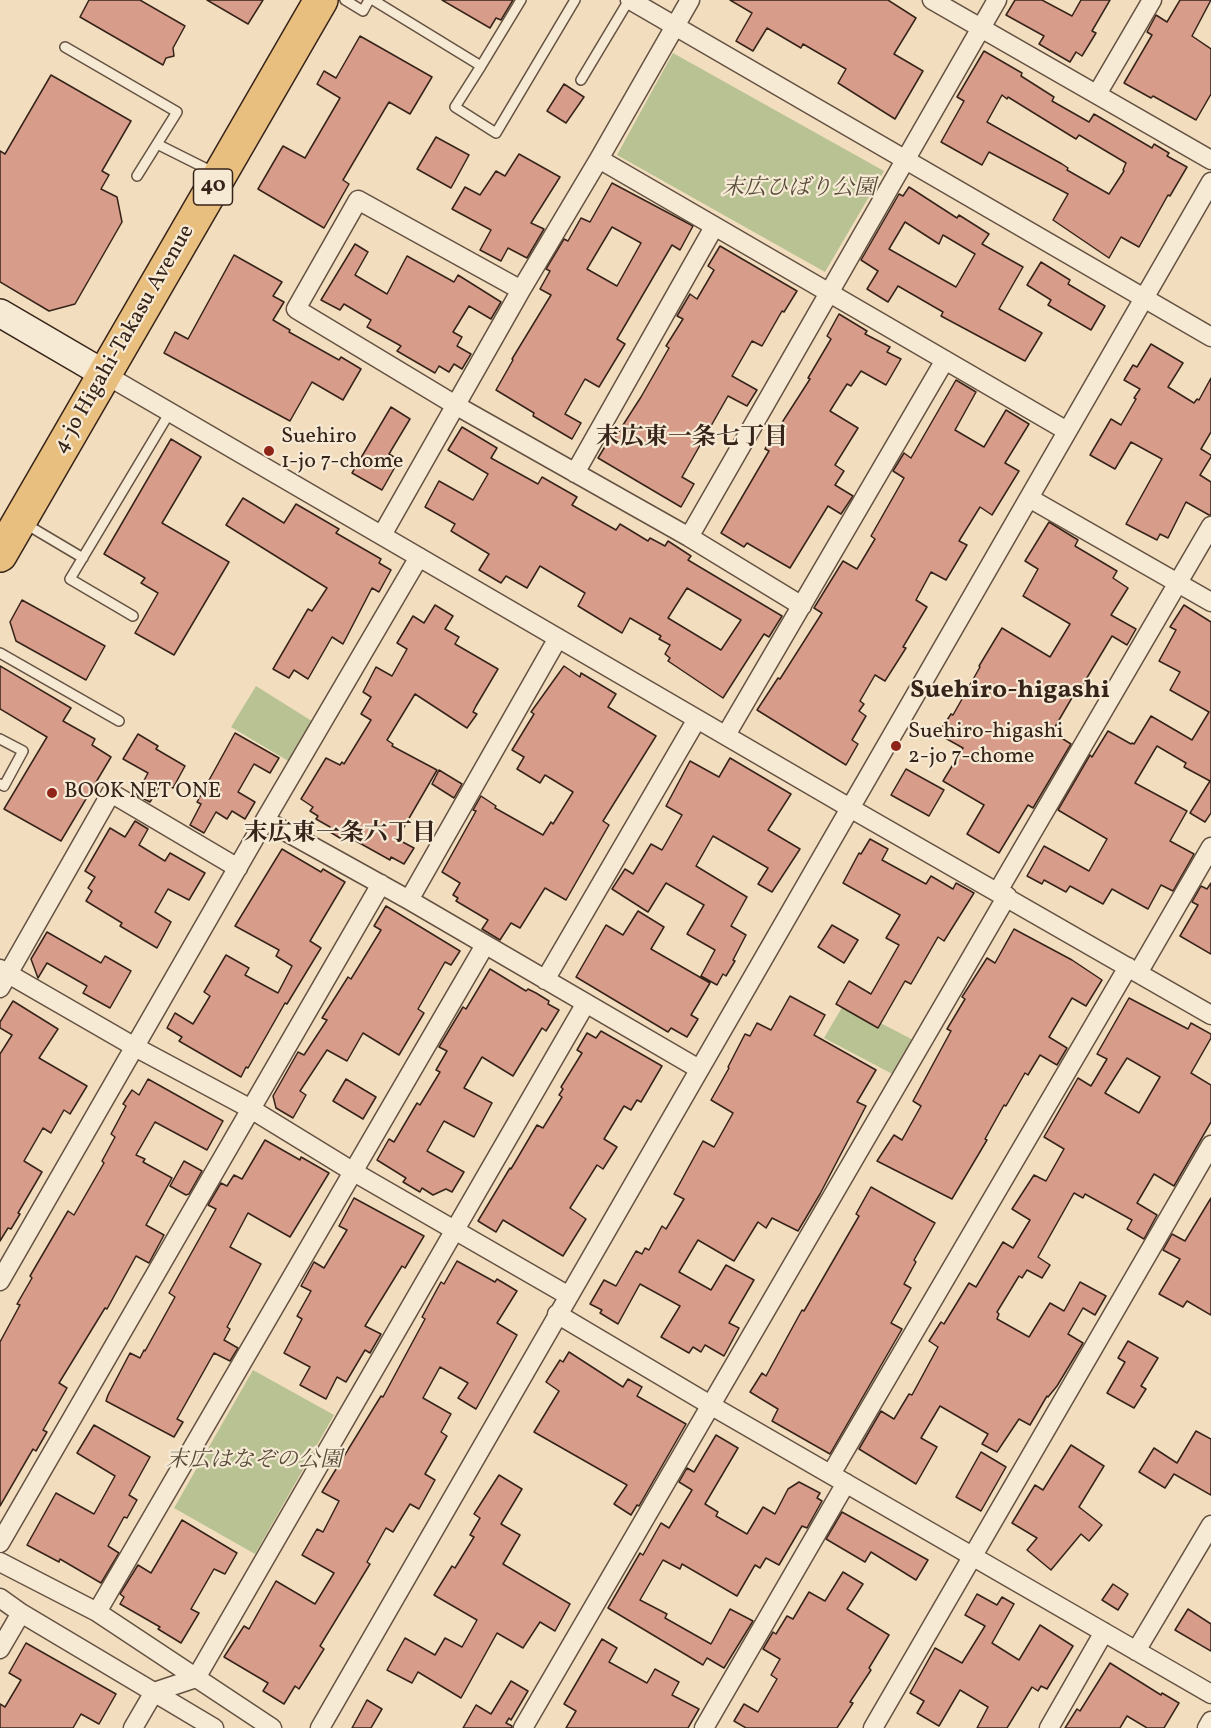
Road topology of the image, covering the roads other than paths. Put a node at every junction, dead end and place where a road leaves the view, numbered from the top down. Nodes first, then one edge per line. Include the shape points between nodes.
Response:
1 (321, 0) edge
2 (345, 0) edge
3 (371, 0) edge
4 (521, 0) edge
5 (575, 0) edge
6 (630, 0) edge
7 (690, 0) edge
8 (932, 0) edge
9 (997, 0) edge
10 (1152, 0) edge
11 (675, 26) junction
12 (980, 29) junction
13 (65, 46) dead end
14 (481, 66) junction
15 (581, 80) dead end
16 (1097, 94) junction
17 (157, 144) junction
18 (599, 159) junction
19 (1211, 160) edge
20 (906, 162) junction
21 (220, 175) junction
22 (137, 176) dead end
23 (1211, 182) edge
24 (714, 227) junction
25 (521, 290) junction
26 (828, 293) junction
27 (1144, 298) junction
28 (0, 313) edge
29 (1211, 337) edge
30 (945, 360) junction
31 (106, 375) junction
32 (457, 406) junction
33 (170, 412) junction
34 (1067, 431) junction
35 (575, 473) junction
36 (1029, 498) junction
37 (20, 521) junction
38 (1211, 526) edge
39 (382, 535) junction
40 (689, 537) junction
41 (0, 555) edge
42 (419, 557) junction
43 (83, 558) junction
44 (1178, 584) junction
45 (1211, 602) edge
46 (802, 606) junction
47 (133, 616) dead end
48 (558, 638) junction
49 (0, 653) edge
50 (697, 719) junction
51 (119, 721) dead end
52 (726, 735) junction
53 (0, 739) edge
54 (0, 784) edge
55 (850, 808) junction
56 (265, 820) junction
57 (1211, 847) edge
58 (238, 868) junction
59 (381, 884) junction
60 (1003, 894) junction
61 (409, 900) junction
62 (485, 945) junction
63 (1133, 970) junction
64 (3, 977) edge
65 (545, 980) junction
66 (586, 1003) junction
67 (1211, 1015) edge
68 (135, 1047) junction
69 (699, 1069) junction
70 (251, 1109) junction
71 (1211, 1145) edge
72 (352, 1171) junction
73 (453, 1231) junction
74 (0, 1281) edge
75 (570, 1296) junction
76 (557, 1314) junction
77 (712, 1406) junction
78 (838, 1478) junction
79 (1211, 1525) edge
80 (0, 1543) edge
81 (972, 1556) junction
82 (0, 1562) edge
83 (0, 1598) edge
84 (97, 1612) junction
85 (21, 1613) junction
86 (1104, 1632) junction
87 (0, 1649) edge
88 (1136, 1651) junction
89 (196, 1678) junction
90 (154, 1692) junction
91 (1211, 1694) edge
92 (1211, 1722) edge
93 (133, 1728) edge
94 (214, 1728) edge
95 (272, 1728) edge
96 (320, 1728) edge
97 (523, 1728) edge
98 (704, 1728) edge
99 (873, 1728) edge
100 (1048, 1728) edge
101 (1207, 1728) edge

1 - 21 highway, 4-jo Higahi-Takasu Avenue / 40
2 - 3 lane via 363,11
3 - 14 lane
4 - 14 lane
5 - 14 lane via 496,133 455,107
6 - 11 street
6 - 15 lane
7 - 11 street
8 - 12 street
9 - 12 street
10 - 16 street
11 - 18 street
11 - 20 street
12 - 16 street
12 - 20 street
13 - 17 lane via 177,112
16 - 19 street
17 - 21 lane
17 - 22 lane
18 - 24 street
18 - 25 street
20 - 26 street
20 - 27 street
21 - 31 highway, 4-jo Higahi-Takasu Avenue / 40
23 - 27 street
24 - 26 street
24 - 35 street
25 - 32 street
25 - 32 street via 358,200 296,309
26 - 30 street
26 - 40 street
27 - 29 street
27 - 34 street
28 - 31 street
30 - 34 street
30 - 46 street
31 - 33 street
31 - 37 highway, 4-jo Higahi-Takasu Avenue / 40
32 - 35 street
32 - 39 street
33 - 39 street
33 - 43 lane
34 - 36 street
35 - 40 street
36 - 44 street
36 - 55 street
37 - 41 highway, 4-jo Higahi-Takasu Avenue / 40
37 - 43 lane
38 - 44 street
39 - 42 street
40 - 46 street
42 - 48 street
42 - 56 street
43 - 47 lane via 70,579
44 - 45 street
44 - 60 street
46 - 52 street
48 - 50 street
48 - 61 street
49 - 51 lane
50 - 52 street
50 - 65 street
52 - 55 street
53 - 54 lane via 23,752 4,786
55 - 60 street
55 - 69 street
56 - 58 street
56 - 59 street
57 - 63 street
58 - 64 street via 111,793
58 - 68 street
59 - 61 street
59 - 70 street
60 - 63 street
60 - 77 street
61 - 62 street
62 - 65 street
62 - 72 street
63 - 67 street
63 - 78 street
64 - 68 street
65 - 66 street
66 - 69 street
66 - 73 street
68 - 70 street
68 - 74 street
69 - 75 street
70 - 72 street
70 - 80 street
71 - 81 street
72 - 73 street
72 - 84 street
73 - 75 street
73 - 89 street
75 - 76 street
76 - 77 street
76 - 96 street
77 - 78 street
77 - 97 street
78 - 81 street
78 - 98 street
79 - 88 street
81 - 86 street
81 - 99 street
82 - 84 street
83 - 85 street
84 - 89 street
85 - 87 street
85 - 90 street
86 - 88 street
86 - 100 street
88 - 91 street
89 - 90 street
89 - 95 street
90 - 93 street
90 - 94 street
92 - 101 street

